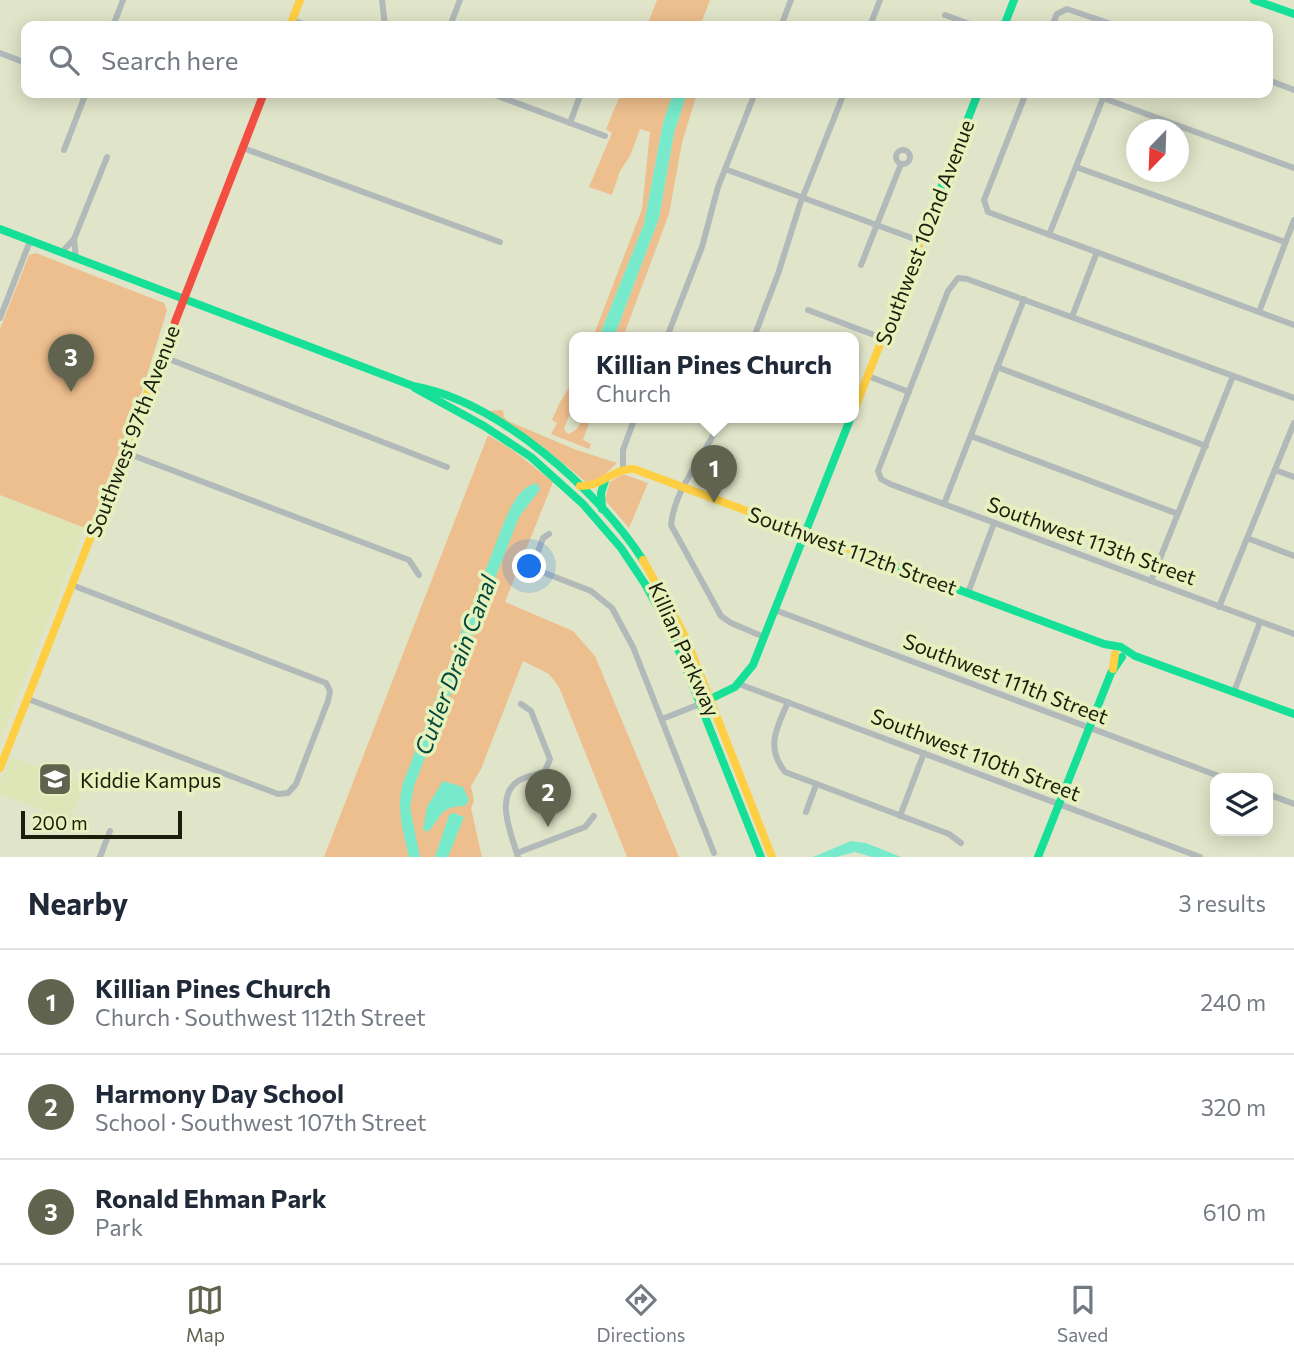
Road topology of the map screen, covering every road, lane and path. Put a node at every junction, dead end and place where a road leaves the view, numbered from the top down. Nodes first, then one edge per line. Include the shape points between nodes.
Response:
1 (123, 0) edge
2 (300, 0) edge
3 (382, 0) edge
4 (460, 0) edge
5 (791, 0) edge
6 (880, 0) edge
7 (1014, 0) edge
8 (1254, 0) edge
9 (1294, 14) edge
10 (945, 15) dead end
11 (115, 21) edge
12 (292, 21) edge
13 (385, 21) edge
14 (452, 21) edge
15 (783, 21) edge
16 (872, 21) edge
17 (961, 21) edge
18 (1006, 21) edge
19 (1054, 21) edge
20 (1103, 21) edge
21 (0, 53) edge
22 (21, 61) edge
23 (1273, 82) edge
24 (1294, 90) edge
25 (84, 98) edge
26 (262, 98) edge
27 (508, 98) edge
28 (579, 98) edge
29 (753, 98) edge
30 (842, 98) edge
31 (976, 98) edge
32 (1024, 98) edge
33 (1103, 98) edge
34 (1112, 98) edge
35 (570, 123) junction
36 (605, 136) dead end
37 (243, 148) junction
38 (64, 150) dead end
39 (107, 157) dead end
40 (901, 164) dead end
41 (1076, 167) junction
42 (1294, 168) edge
43 (725, 169) junction
44 (803, 198) junction
45 (1294, 220) edge
46 (877, 225) junction
47 (0, 229) edge
48 (1049, 235) junction
49 (75, 239) junction
50 (30, 241) junction
51 (920, 241) junction
52 (500, 242) dead end
53 (1285, 242) junction
54 (1097, 252) junction
55 (61, 253) junction
56 (76, 259) junction
57 (861, 265) dead end
58 (1024, 299) junction
59 (183, 300) junction
60 (808, 310) dead end
61 (1259, 312) junction
62 (1072, 317) junction
63 (0, 318) edge
64 (1294, 325) edge
65 (669, 332) edge
66 (756, 332) edge
67 (882, 338) junction
68 (161, 356) junction
69 (998, 367) junction
70 (867, 376) junction
71 (1233, 376) junction
72 (413, 386) junction
73 (909, 392) junction
74 (859, 398) edge
75 (1294, 398) edge
76 (633, 423) edge
77 (720, 423) edge
78 (849, 423) edge
79 (1294, 423) edge
80 (971, 436) junction
81 (1206, 446) junction
82 (124, 452) junction
83 (447, 467) dead end
84 (623, 468) junction
85 (1275, 470) junction
86 (1294, 477) edge
87 (605, 481) junction
88 (580, 486) junction
89 (684, 487) junction
90 (944, 504) junction
91 (602, 509) junction
92 (1178, 514) junction
93 (994, 523) junction
94 (806, 533) junction
95 (549, 534) dead end
96 (1247, 538) junction
97 (1294, 556) edge
98 (419, 575) dead end
99 (1151, 581) junction
100 (72, 585) junction
101 (968, 593) junction
102 (1219, 607) junction
103 (775, 610) junction
104 (1260, 622) junction
105 (1294, 634) edge
106 (764, 637) junction
107 (1120, 653) junction
108 (739, 684) junction
109 (1234, 692) junction
110 (28, 699) junction
111 (710, 699) junction
112 (788, 702) junction
113 (521, 704) dead end
114 (700, 704) junction
115 (1294, 715) edge
116 (662, 719) junction
117 (1090, 728) junction
118 (924, 753) junction
119 (3, 755) edge
120 (0, 768) edge
121 (1211, 773) edge
122 (816, 785) junction
123 (1273, 796) edge
124 (1059, 804) junction
125 (1294, 804) edge
126 (806, 812) dead end
127 (594, 816) dead end
128 (900, 816) junction
129 (110, 831) dead end
130 (961, 843) dead end
131 (714, 853) dead end
132 (517, 855) edge
133 (100, 857) edge
134 (761, 857) edge
135 (772, 857) edge
136 (1038, 857) edge
137 (1200, 857) edge

1 - 11 street
2 - 12 street
3 - 13 street
4 - 14 street
5 - 15 street
6 - 16 street
7 - 18 street
8 - 9 street
10 - 17 street
19 - 20 street via 1070,9
21 - 22 street
23 - 24 street
25 - 38 street
26 - 37 street, Southwest 97th Avenue
27 - 35 street
28 - 35 street
29 - 43 street
30 - 44 street
31 - 51 street, Southwest 102nd Avenue
32 - 48 street via 984,200 985,208
33 - 41 street
34 - 42 street
35 - 36 street
37 - 52 street
37 - 59 street, Southwest 97th Avenue
39 - 49 street
40 - 46 street
41 - 48 street
41 - 53 street
43 - 44 street
43 - 65 street via 702,247
44 - 46 street
44 - 66 street
45 - 53 street
46 - 51 street
46 - 57 street
47 - 50 street
48 - 54 street
49 - 55 street
49 - 56 street
50 - 55 street
50 - 63 street
51 - 67 street, Southwest 102nd Avenue
53 - 61 street
54 - 61 street
54 - 62 street
55 - 56 street
56 - 59 street
58 - 62 street
58 - 69 street
58 - 73 street via 955,279
59 - 68 street, Southwest 97th Avenue
59 - 72 street, Killian Parkway
60 - 67 street
61 - 64 street
62 - 71 street
67 - 70 street, Southwest 102nd Avenue
68 - 82 street, Southwest 97th Avenue
68 - 83 street
69 - 80 street
69 - 81 street
70 - 73 street
70 - 74 street, Southwest 102nd Avenue
71 - 75 street
71 - 81 street
72 - 88 street, Killian Parkway via 445,395 496,421
72 - 114 street, Killian Parkway via 521,450 592,513 654,599
73 - 90 street, Southwest 113th Street via 879,476
76 - 84 street via 623,450
77 - 89 street
78 - 94 street
79 - 85 street
80 - 90 street
80 - 92 street
81 - 92 street
82 - 98 street via 409,560
82 - 100 street, Southwest 97th Avenue
84 - 87 street
84 - 89 street, Southwest 112th Street
85 - 86 street
85 - 96 street
87 - 88 street via 593,487
87 - 91 street
88 - 91 street, Killian Parkway
89 - 94 street, Southwest 112th Street
89 - 106 street via 672,528 722,616
90 - 93 street, Southwest 113th Street
91 - 111 street, Killian Parkway via 636,550 667,601
92 - 99 street
93 - 99 street, Southwest 113th Street
93 - 101 street
94 - 101 street, Southwest 112th Street
94 - 103 street
95 - 116 street via 543,538 532,568 595,593 611,608 633,647
96 - 97 street
96 - 102 street
99 - 102 street, Southwest 113th Street
100 - 110 street, Southwest 97th Avenue
100 - 110 street via 319,679 329,689 328,701 313,741 296,784 281,794
101 - 107 street, Southwest 112th Street
102 - 104 street, Southwest 113th Street
103 - 106 street
103 - 117 street, Southwest 111th Street
104 - 105 street, Southwest 113th Street
104 - 109 street
106 - 108 street
107 - 109 street
107 - 117 street
108 - 111 street
108 - 112 street, Southwest 110th Street
109 - 115 street
110 - 119 street, Southwest 97th Avenue
111 - 114 street
111 - 135 street, Killian Parkway
112 - 118 street, Southwest 110th Street
112 - 122 street via 774,748 788,774
113 - 132 street via 531,710 551,759 545,771 520,780 509,794 506,810
114 - 116 street
114 - 134 street, Killian Parkway
116 - 131 street
117 - 121 street, Southwest 111th Street
117 - 124 street
118 - 124 street, Southwest 110th Street
118 - 128 street
119 - 120 street, Southwest 97th Avenue
122 - 126 street
122 - 128 street
123 - 125 street
124 - 136 street
124 - 137 street, Southwest 110th Street
127 - 132 street via 585,827
128 - 130 street
129 - 133 street

